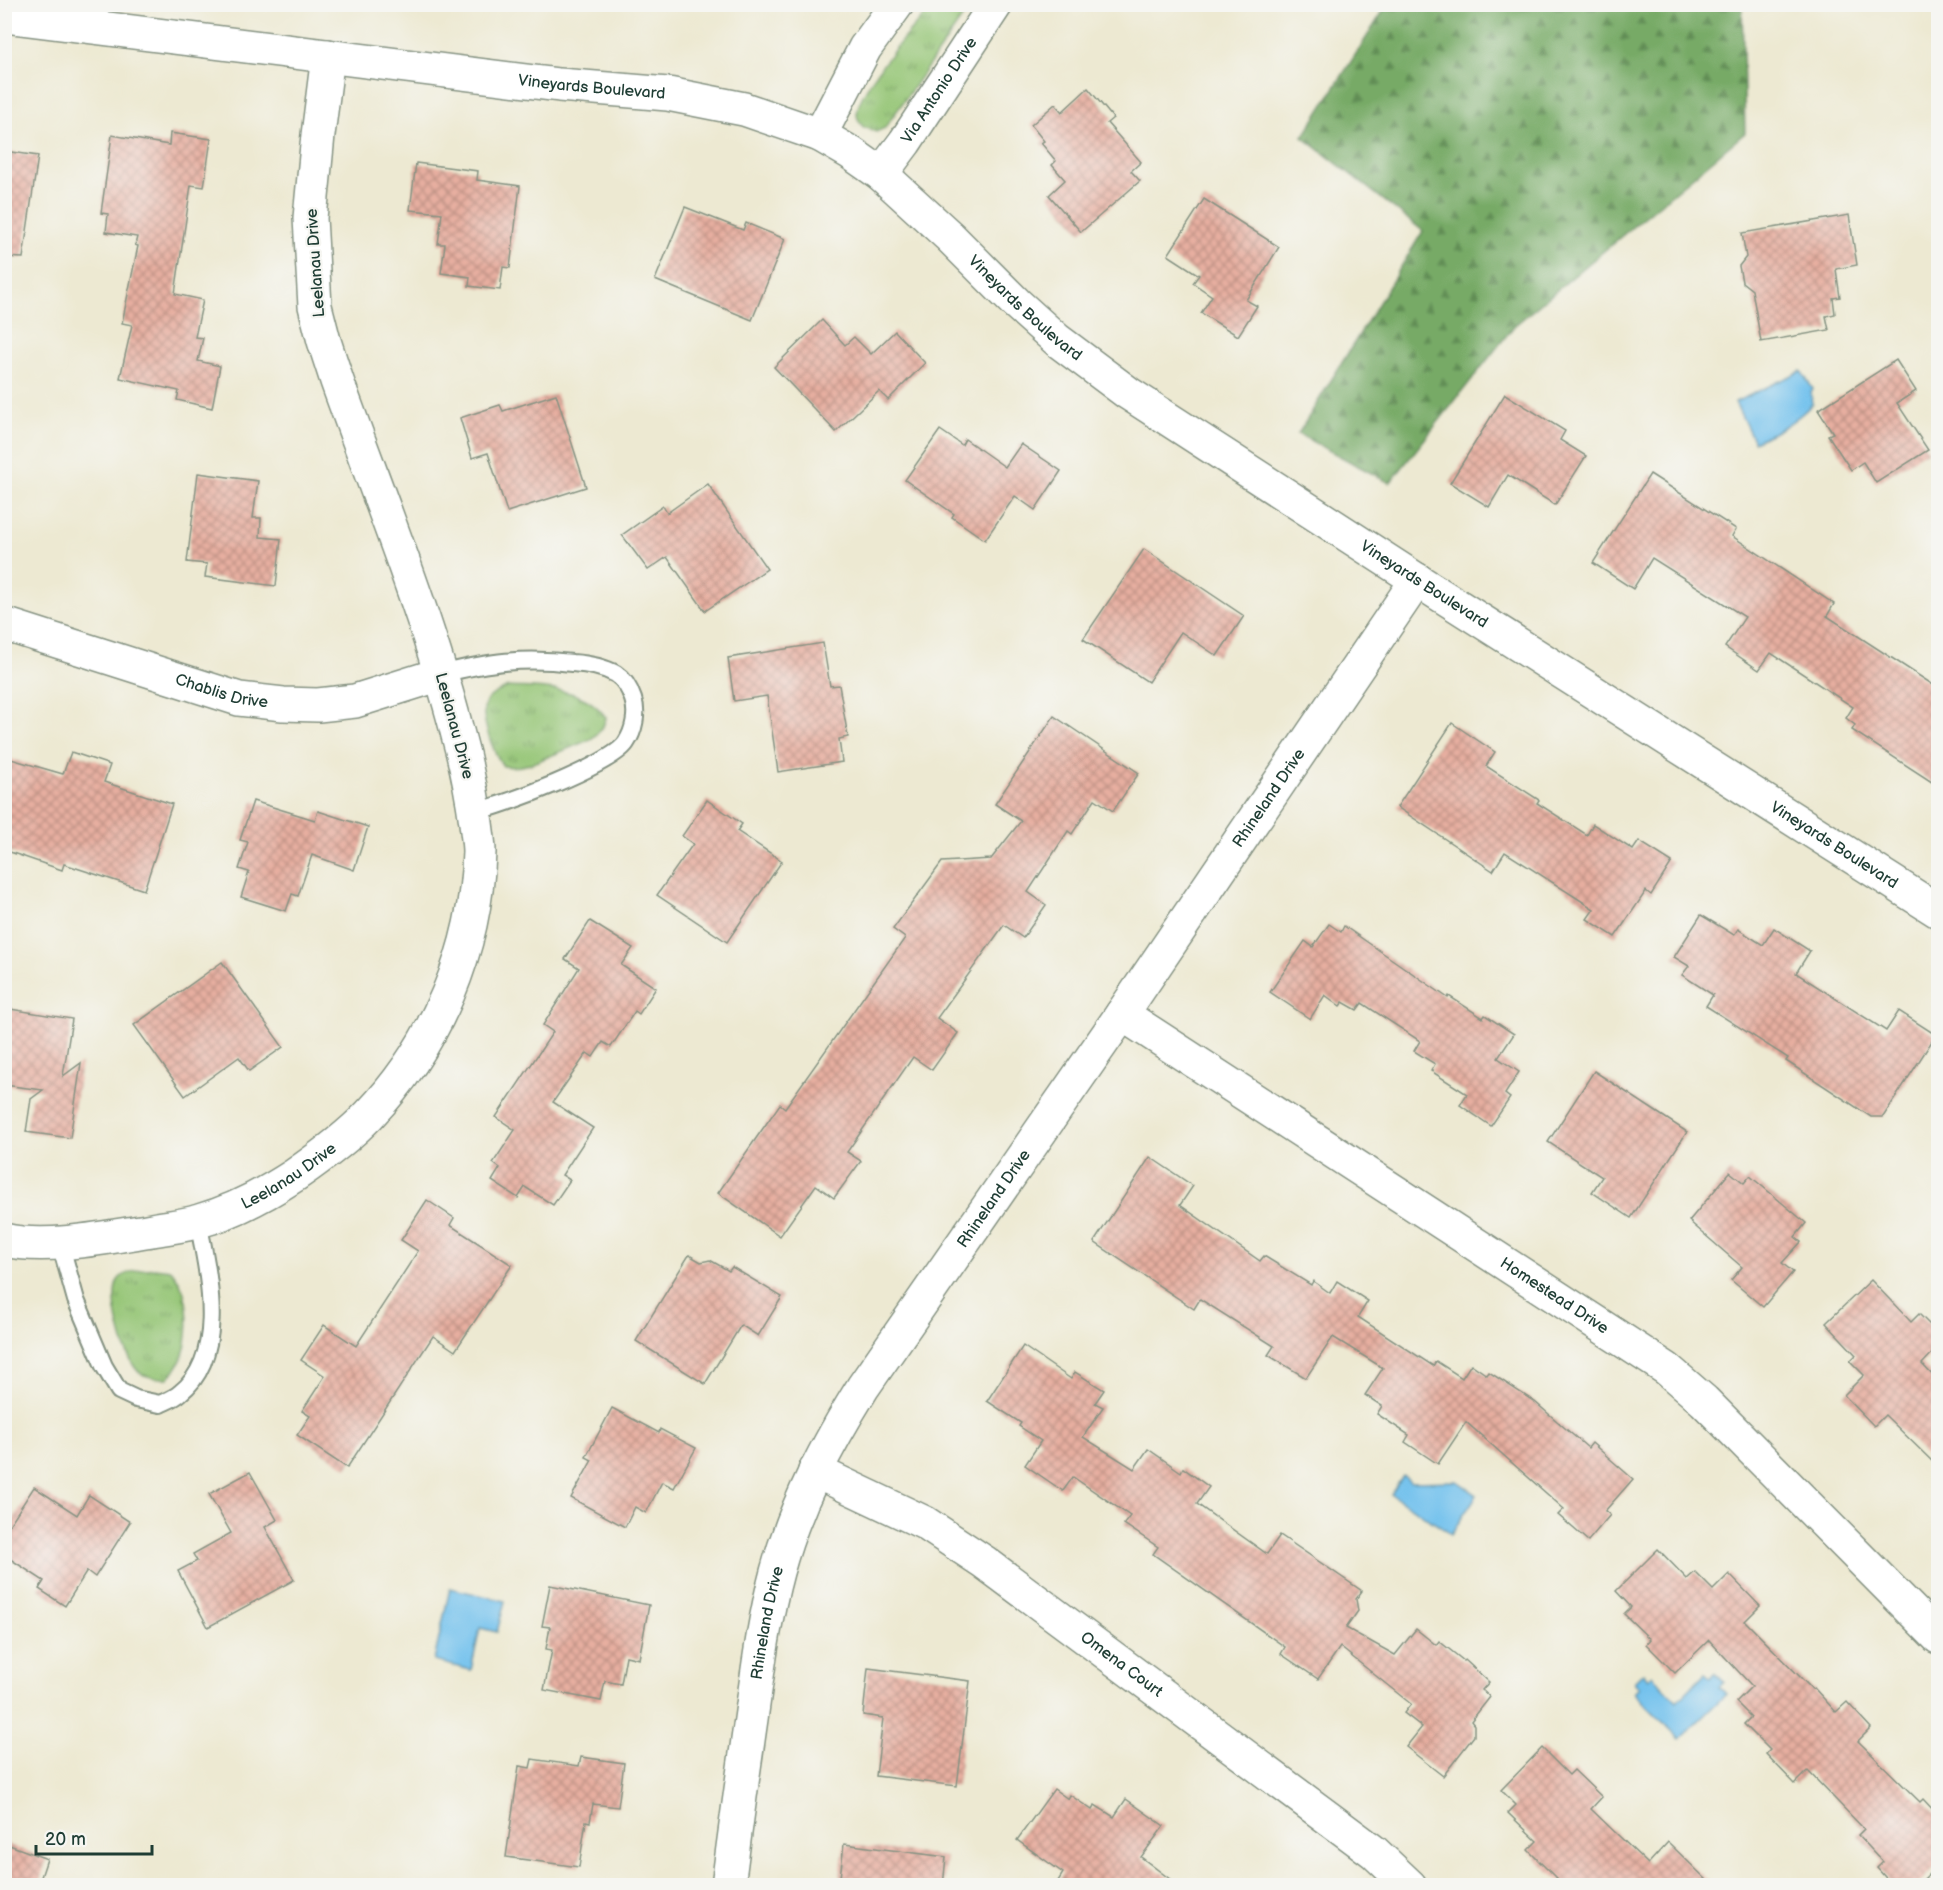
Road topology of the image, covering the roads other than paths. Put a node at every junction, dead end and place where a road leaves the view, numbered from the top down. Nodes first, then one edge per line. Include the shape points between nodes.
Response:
1 (897, 4) edge
2 (996, 4) edge
3 (4, 15) edge
4 (328, 56) junction
5 (820, 135) junction
6 (881, 174) junction
7 (1417, 580) junction
8 (4, 624) edge
9 (441, 674) junction
10 (474, 812) junction
11 (1938, 911) edge
12 (1122, 1014) junction
13 (198, 1221) junction
14 (4, 1240) edge
15 (60, 1243) junction
16 (815, 1472) junction
17 (1938, 1637) edge
18 (728, 1886) edge
19 (1410, 1886) edge

1 - 5 street via 865,48
2 - 6 street, Via Antonio Drive
3 - 4 street, Vineyards Boulevard
4 - 5 street, Vineyards Boulevard via 559,85 668,94 744,109
4 - 9 street, Leelanau Drive via 310,218 315,306 337,381
5 - 6 street, Vineyards Boulevard
6 - 7 street, Vineyards Boulevard via 1057,340 1128,393
7 - 11 street, Vineyards Boulevard
7 - 12 street, Rhineland Drive
8 - 9 street, Chablis Drive via 239,699 318,705 355,700
9 - 10 street, Leelanau Drive via 467,768
9 - 10 lane via 507,660 593,665 616,674 629,688 636,706 626,744 596,765 494,808
10 - 13 street, Leelanau Drive via 479,850 468,934 451,990 406,1072 368,1116 327,1153 240,1206
12 - 16 street, Rhineland Drive via 863,1387
12 - 17 street, Homestead Drive via 1667,1369 1704,1401
13 - 15 street, Leelanau Drive
13 - 15 lane via 208,1273 208,1351 197,1374 180,1393 160,1404 119,1391 76,1300
14 - 15 street, Leelanau Drive
16 - 18 street, Rhineland Drive via 777,1571 762,1644
16 - 19 street, Omena Court via 925,1523 984,1562 1374,1852

